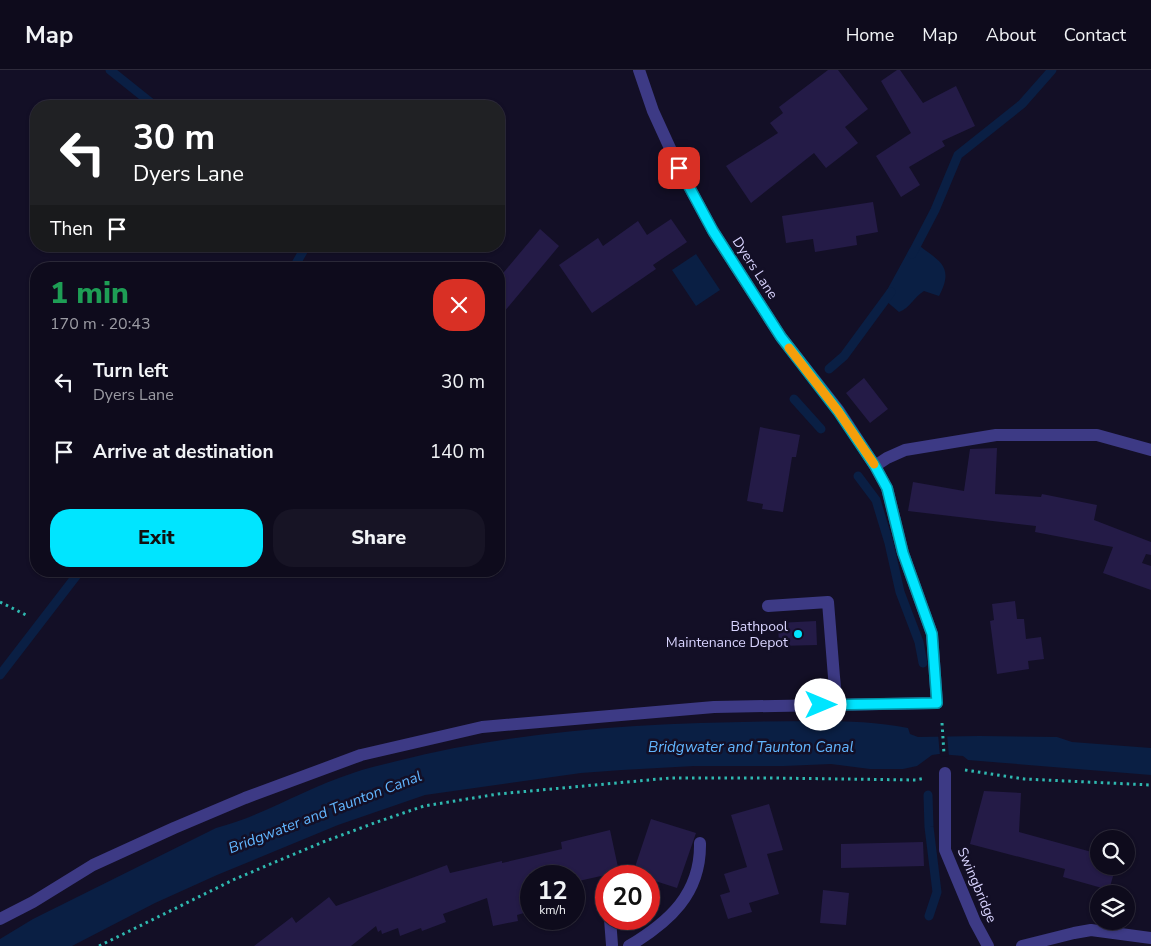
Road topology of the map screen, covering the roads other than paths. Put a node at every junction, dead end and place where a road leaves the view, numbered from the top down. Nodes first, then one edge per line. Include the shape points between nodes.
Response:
1 (639, 70) edge
2 (1151, 450) edge
3 (875, 466) junction
4 (768, 606) dead end
5 (837, 705) junction
6 (945, 773) road end
7 (700, 844) dead end
8 (0, 919) edge
9 (610, 930) edge
10 (1151, 938) edge
11 (610, 946) edge
12 (629, 946) edge
13 (988, 946) edge
14 (1022, 946) edge

1 - 3 street, Dyers Lane via 679,168 713,231 781,337
2 - 3 street via 1097,435 996,435 905,450
3 - 5 street, Dyers Lane via 887,488 903,553 932,634 937,703
4 - 5 street via 828,602
5 - 8 street via 714,706 482,727 361,755 174,828 93,865
6 - 13 street, Swingbridge via 945,850
7 - 12 street via 698,873 684,900 649,934
9 - 11 street
10 - 14 street via 1091,930

